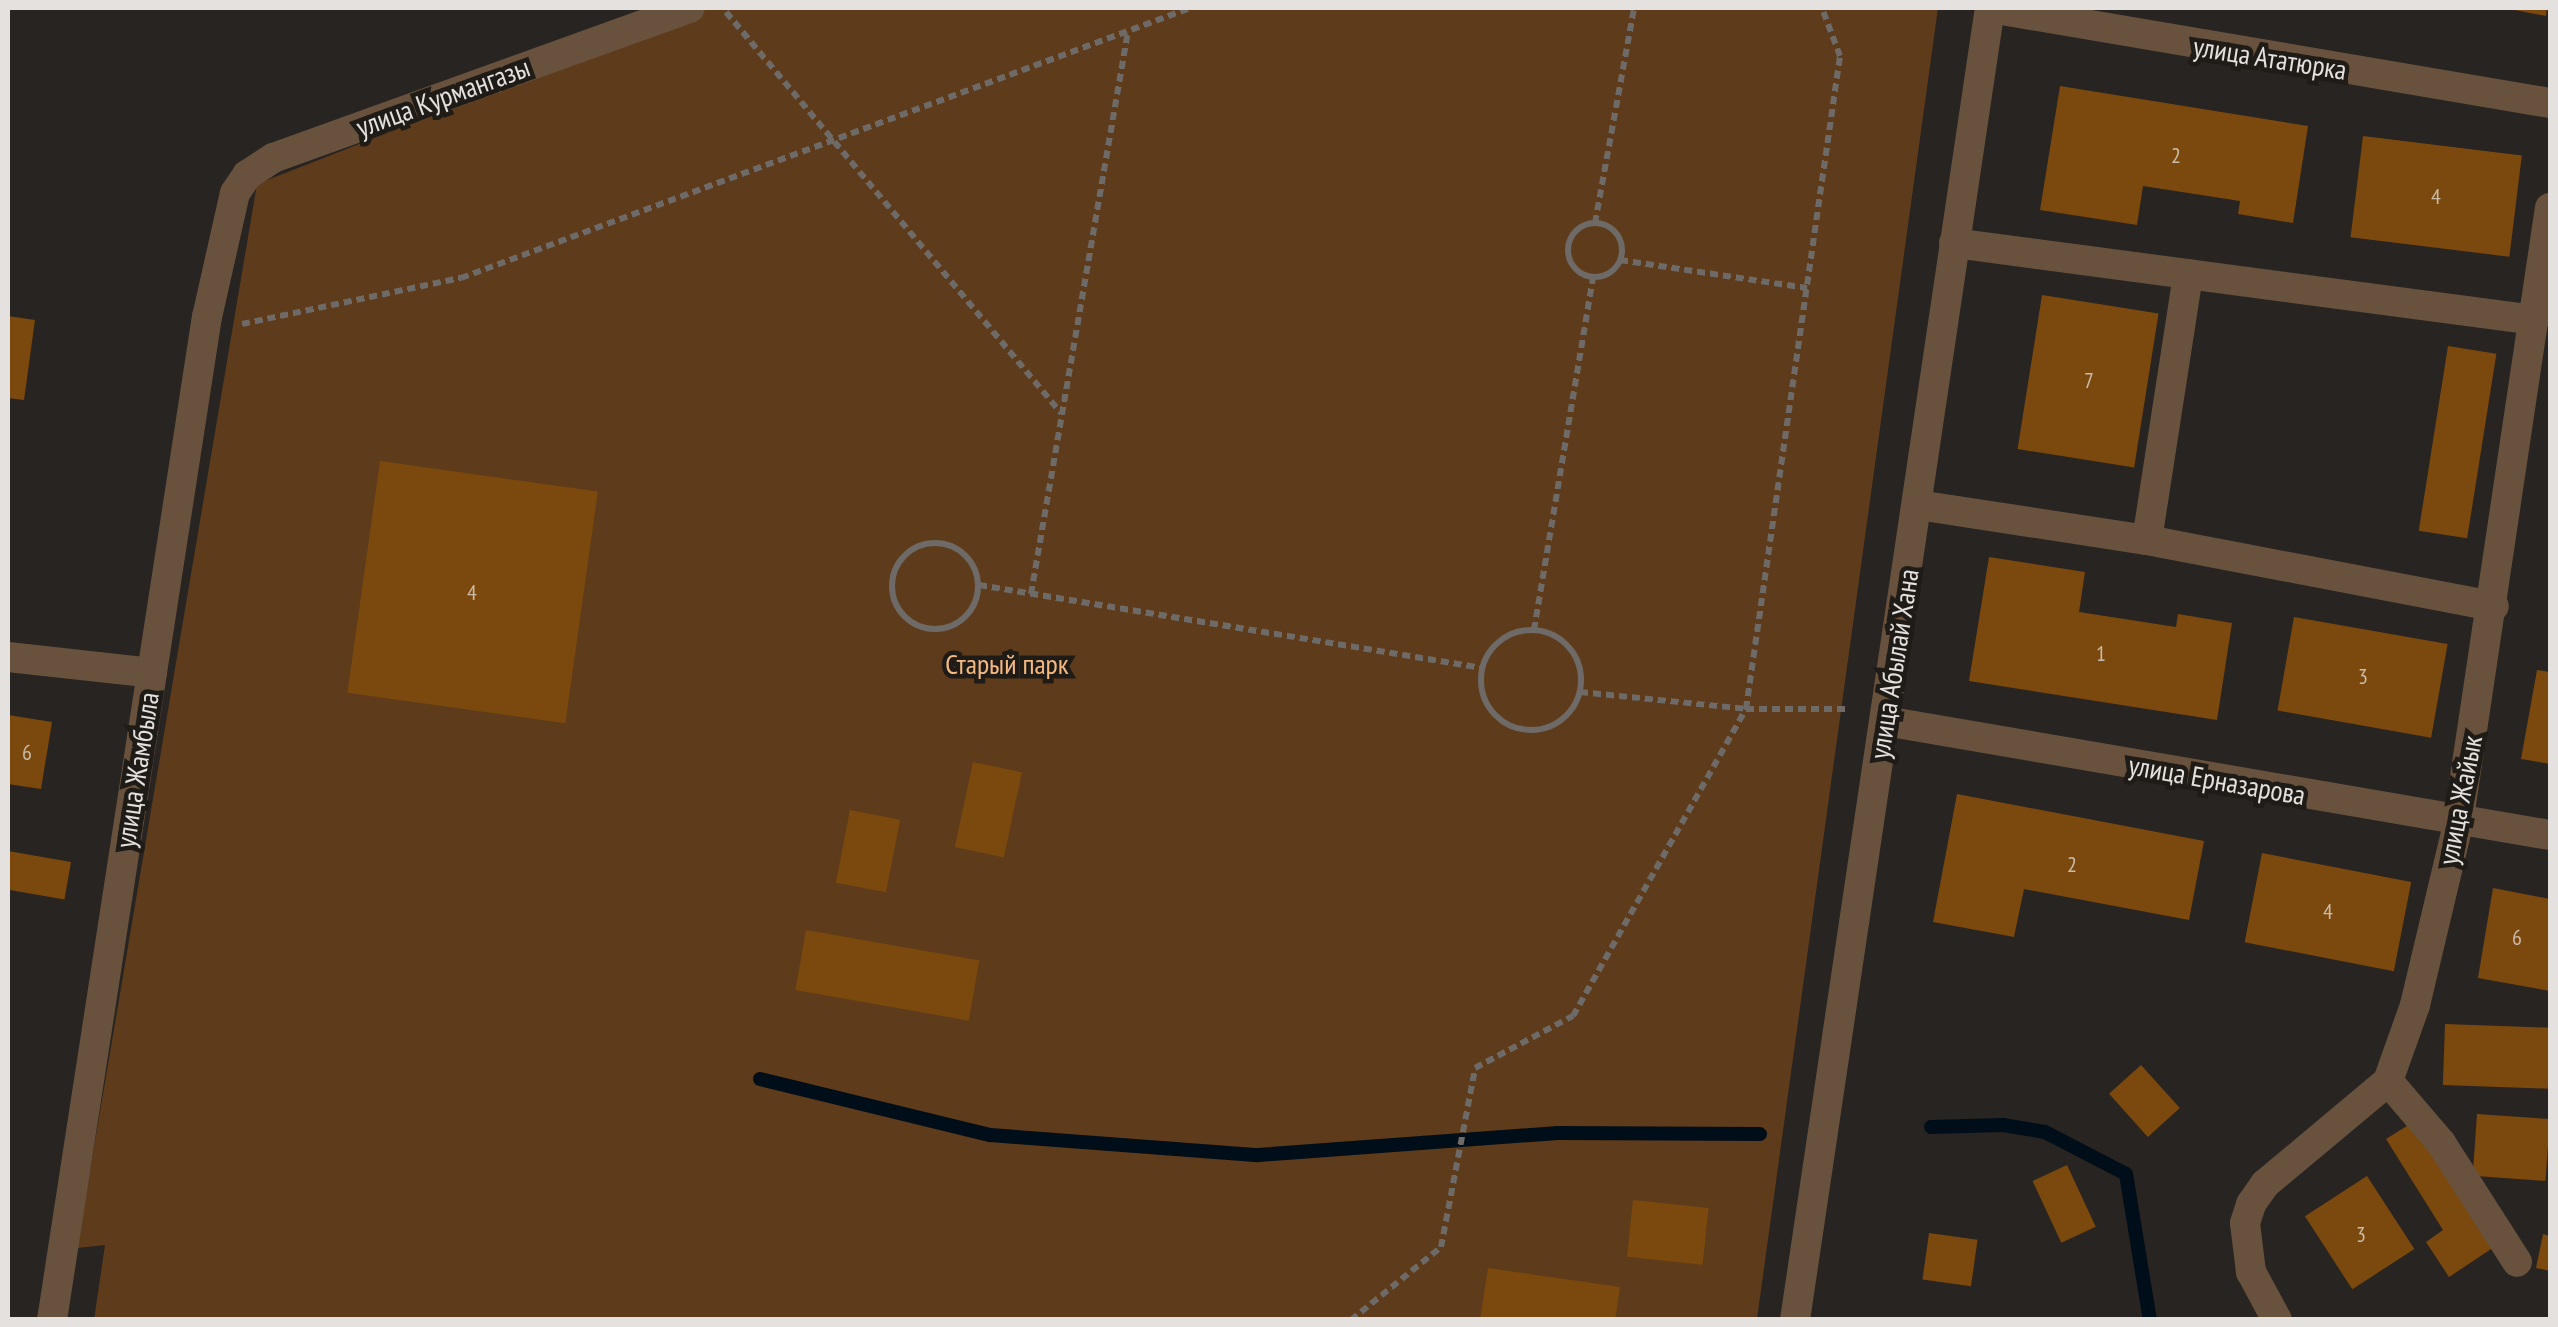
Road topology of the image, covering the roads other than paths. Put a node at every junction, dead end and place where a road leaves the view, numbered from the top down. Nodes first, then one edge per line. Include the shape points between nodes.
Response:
1 (690, 8) edge
2 (1990, 8) edge
3 (2550, 103) edge
4 (2550, 208) edge
5 (226, 222) joint
6 (1954, 244) junction
7 (2188, 274) junction
8 (2534, 320) junction
9 (1918, 505) junction
10 (2147, 540) junction
11 (2494, 606) junction
12 (8, 657) edge
13 (152, 672) junction
14 (1885, 722) junction
15 (2458, 824) junction
16 (2550, 835) edge
17 (2388, 1081) junction
18 (2516, 1262) dead end
19 (52, 1320) edge
20 (1796, 1320) edge
21 (2278, 1320) edge

1 - 5 street, улица Курмангазы via 260,164 235,193
2 - 3 street, улица Ататюрка
2 - 6 street, улица Абылай Хана
4 - 8 street, улица Жайык
5 - 13 street, улица Жамбыла
6 - 7 street
6 - 9 street, улица Абылай Хана
7 - 8 street
7 - 10 street
8 - 11 street, улица Жайык
9 - 10 street
9 - 14 street, улица Абылай Хана
10 - 11 street
11 - 15 street, улица Жайык
12 - 13 street
13 - 19 street, улица Жамбыла
14 - 15 street, улица Ерназарова
14 - 20 street, улица Абылай Хана
15 - 16 street, улица Ерназарова
15 - 17 street, улица Жайык via 2415,1005
17 - 18 street via 2441,1143
17 - 21 street via 2265,1184 2251,1204 2245,1223 2251,1272

